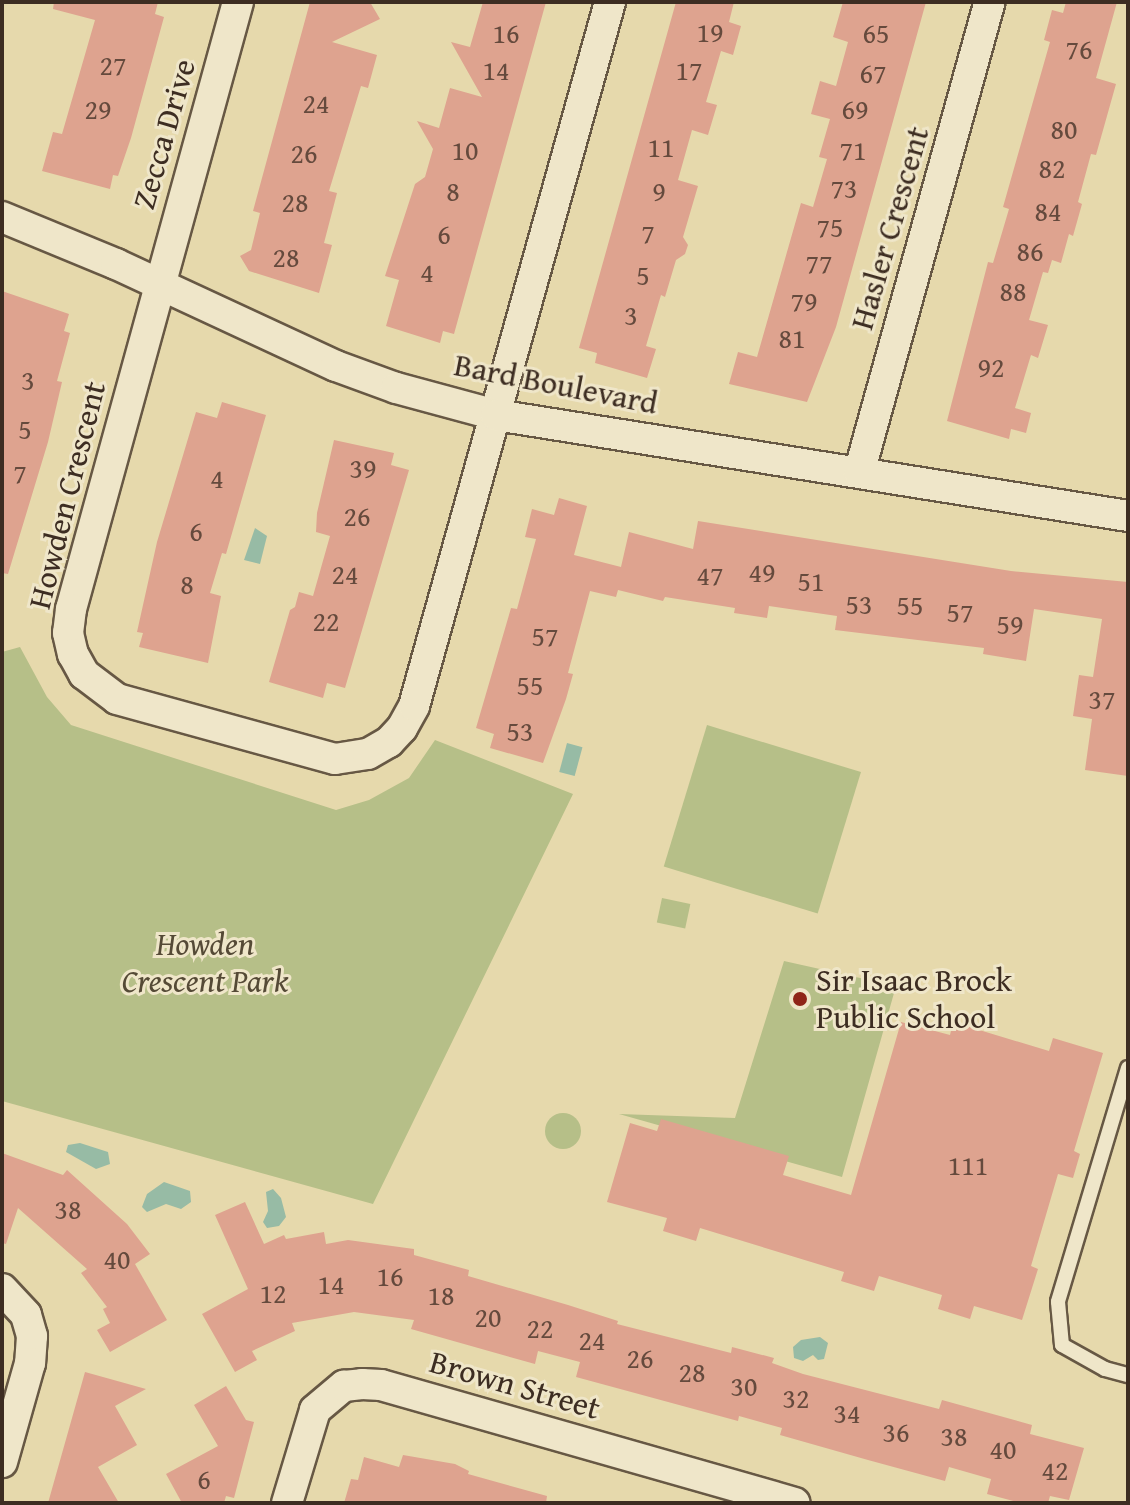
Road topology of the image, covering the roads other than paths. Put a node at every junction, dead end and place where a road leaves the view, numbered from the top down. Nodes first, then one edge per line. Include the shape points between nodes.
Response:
1 (238, 2) edge
2 (610, 2) edge
3 (990, 2) edge
4 (2, 217) edge
5 (159, 286) junction
6 (496, 415) junction
7 (859, 473) junction
8 (1128, 516) edge
9 (1128, 1068) edge
10 (2, 1289) edge
11 (1128, 1375) edge
12 (2, 1462) edge
13 (287, 1503) edge
14 (795, 1503) edge

1 - 5 street, Zecca Drive
2 - 6 street
3 - 7 street, Hasler Crescent
4 - 5 street, Bard Boulevard
5 - 6 street, Bard Boulevard via 336,366
5 - 6 street, Howden Crescent via 68,633 84,674 117,699 335,759 368,754 389,742 414,706
6 - 7 street, Bard Boulevard
7 - 8 street, Bard Boulevard
9 - 11 lane via 1058,1302 1062,1345 1105,1369
10 - 12 street via 26,1315 32,1336 30,1363
13 - 14 street, Brown Street via 315,1410 344,1386 362,1384 381,1385

